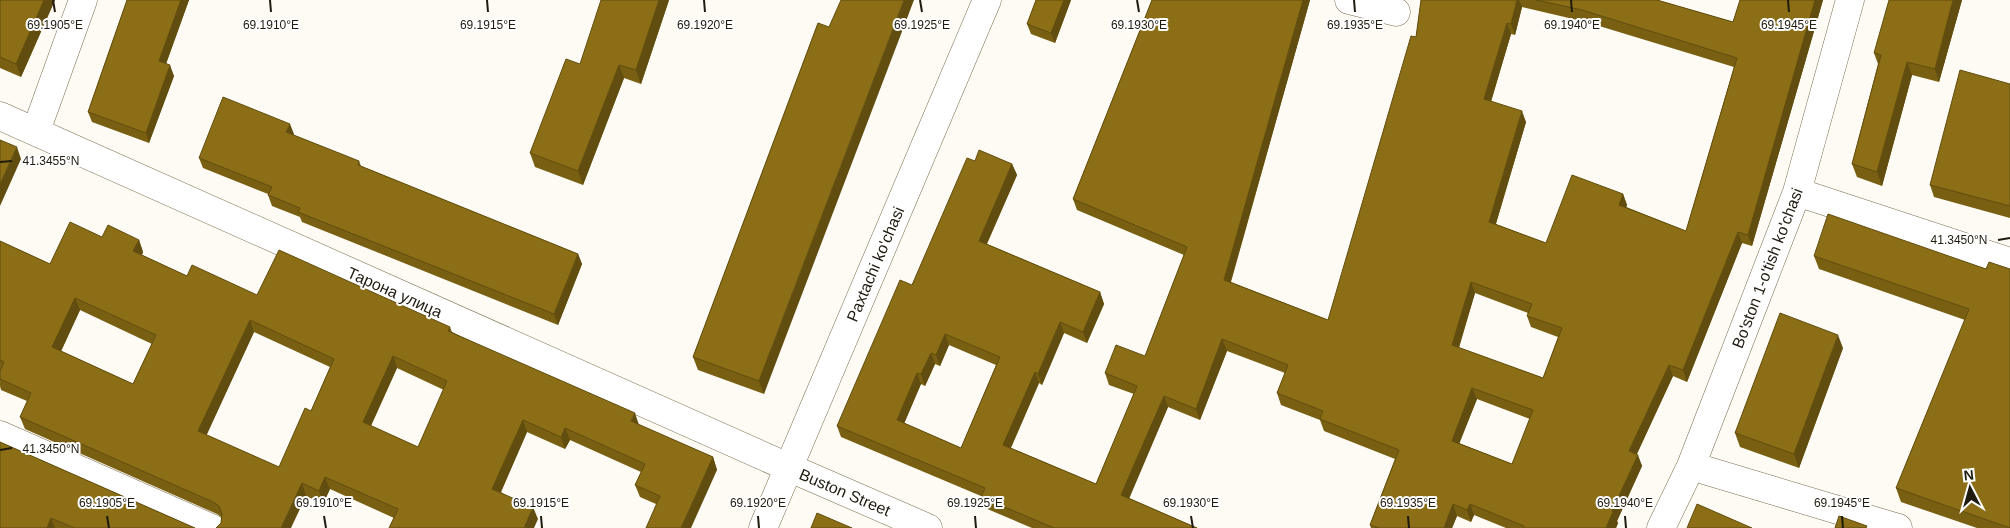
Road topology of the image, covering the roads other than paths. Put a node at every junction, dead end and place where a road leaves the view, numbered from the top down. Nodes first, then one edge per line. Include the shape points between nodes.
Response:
1 (83, 0) edge
2 (987, 0) edge
3 (1349, 0) edge
4 (1850, 0) edge
5 (1396, 12) dead end
6 (0, 116) edge
7 (36, 131) junction
8 (1797, 192) junction
9 (2010, 262) edge
10 (0, 436) edge
11 (1691, 466) junction
12 (790, 468) junction
13 (211, 528) edge
14 (763, 528) edge
15 (928, 528) edge
16 (1661, 528) edge
17 (1898, 528) edge

1 - 7 street
2 - 12 street, Paxtachi ko'chasi
3 - 5 street
4 - 8 street, Bo'ston 1-o'tish ko'chasi
6 - 7 street, Тарона улица
7 - 12 street, Тарона улица
8 - 9 street
8 - 11 street, Bo'ston 1-o'tish ko'chasi
10 - 13 street
11 - 16 street, Bo'ston 1-o'tish ko'chasi
11 - 17 street
12 - 14 street, Paxtachi ko'chasi
12 - 15 street, Buston Street

